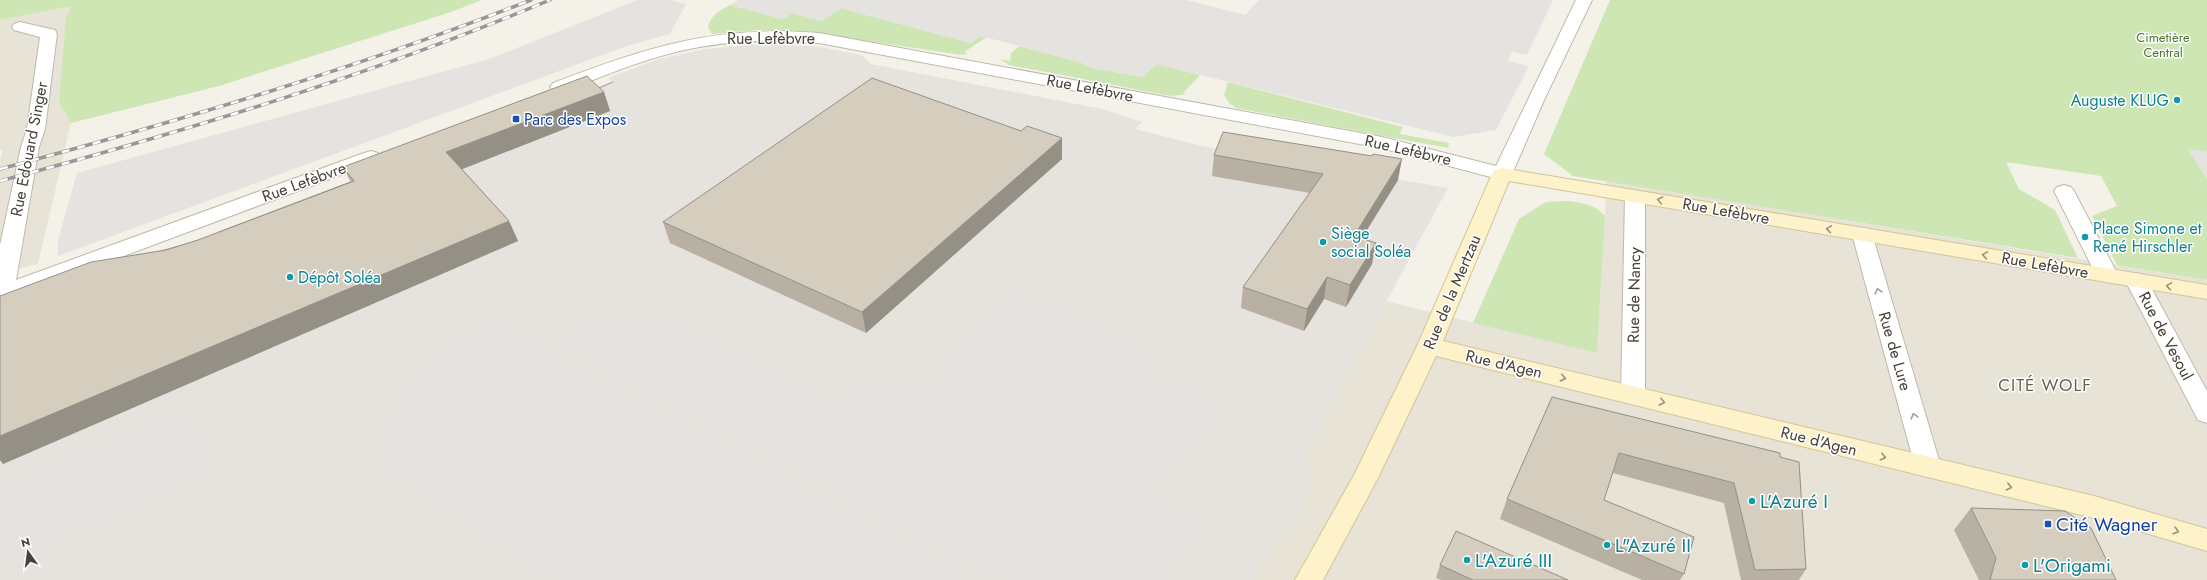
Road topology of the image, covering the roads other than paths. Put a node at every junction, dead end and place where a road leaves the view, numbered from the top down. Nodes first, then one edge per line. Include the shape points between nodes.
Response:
1 (1584, 0) edge
2 (20, 27) dead end
3 (543, 93) edge
4 (390, 150) edge
5 (1502, 174) junction
6 (2064, 191) dead end
7 (1635, 196) junction
8 (1862, 234) junction
9 (2107, 275) junction
10 (2136, 280) junction
11 (2, 292) edge
12 (2207, 292) edge
13 (1429, 346) junction
14 (1633, 395) junction
15 (2207, 414) edge
16 (1928, 467) junction
17 (2207, 540) edge
18 (1309, 580) edge

1 - 5 street, Rue de la Mertzau
2 - 11 street, Rue Edouard Singer via 49,34 36,129 30,147
3 - 5 street, Rue Lefèbvre via 646,55 697,42 753,36 819,38 1382,143
4 - 11 street, Rue Lefèbvre
5 - 7 main road, Rue Lefèbvre
5 - 13 main road, Rue de la Mertzau
6 - 9 street
8 -> 7 main road, Rue Lefèbvre
7 - 14 street, Rue de Nancy
9 -> 8 main road, Rue Lefèbvre
16 -> 8 street, Rue de Lure
9 - 10 main road, Rue Lefèbvre
12 -> 10 main road, Rue Lefèbvre
10 - 15 street, Rue de Vesoul
13 -> 14 main road, Rue d'Agen
13 - 18 main road, Rue de la Mertzau via 1365,478
14 -> 16 main road, Rue d'Agen
16 -> 17 main road, Rue d'Agen via 2094,507

